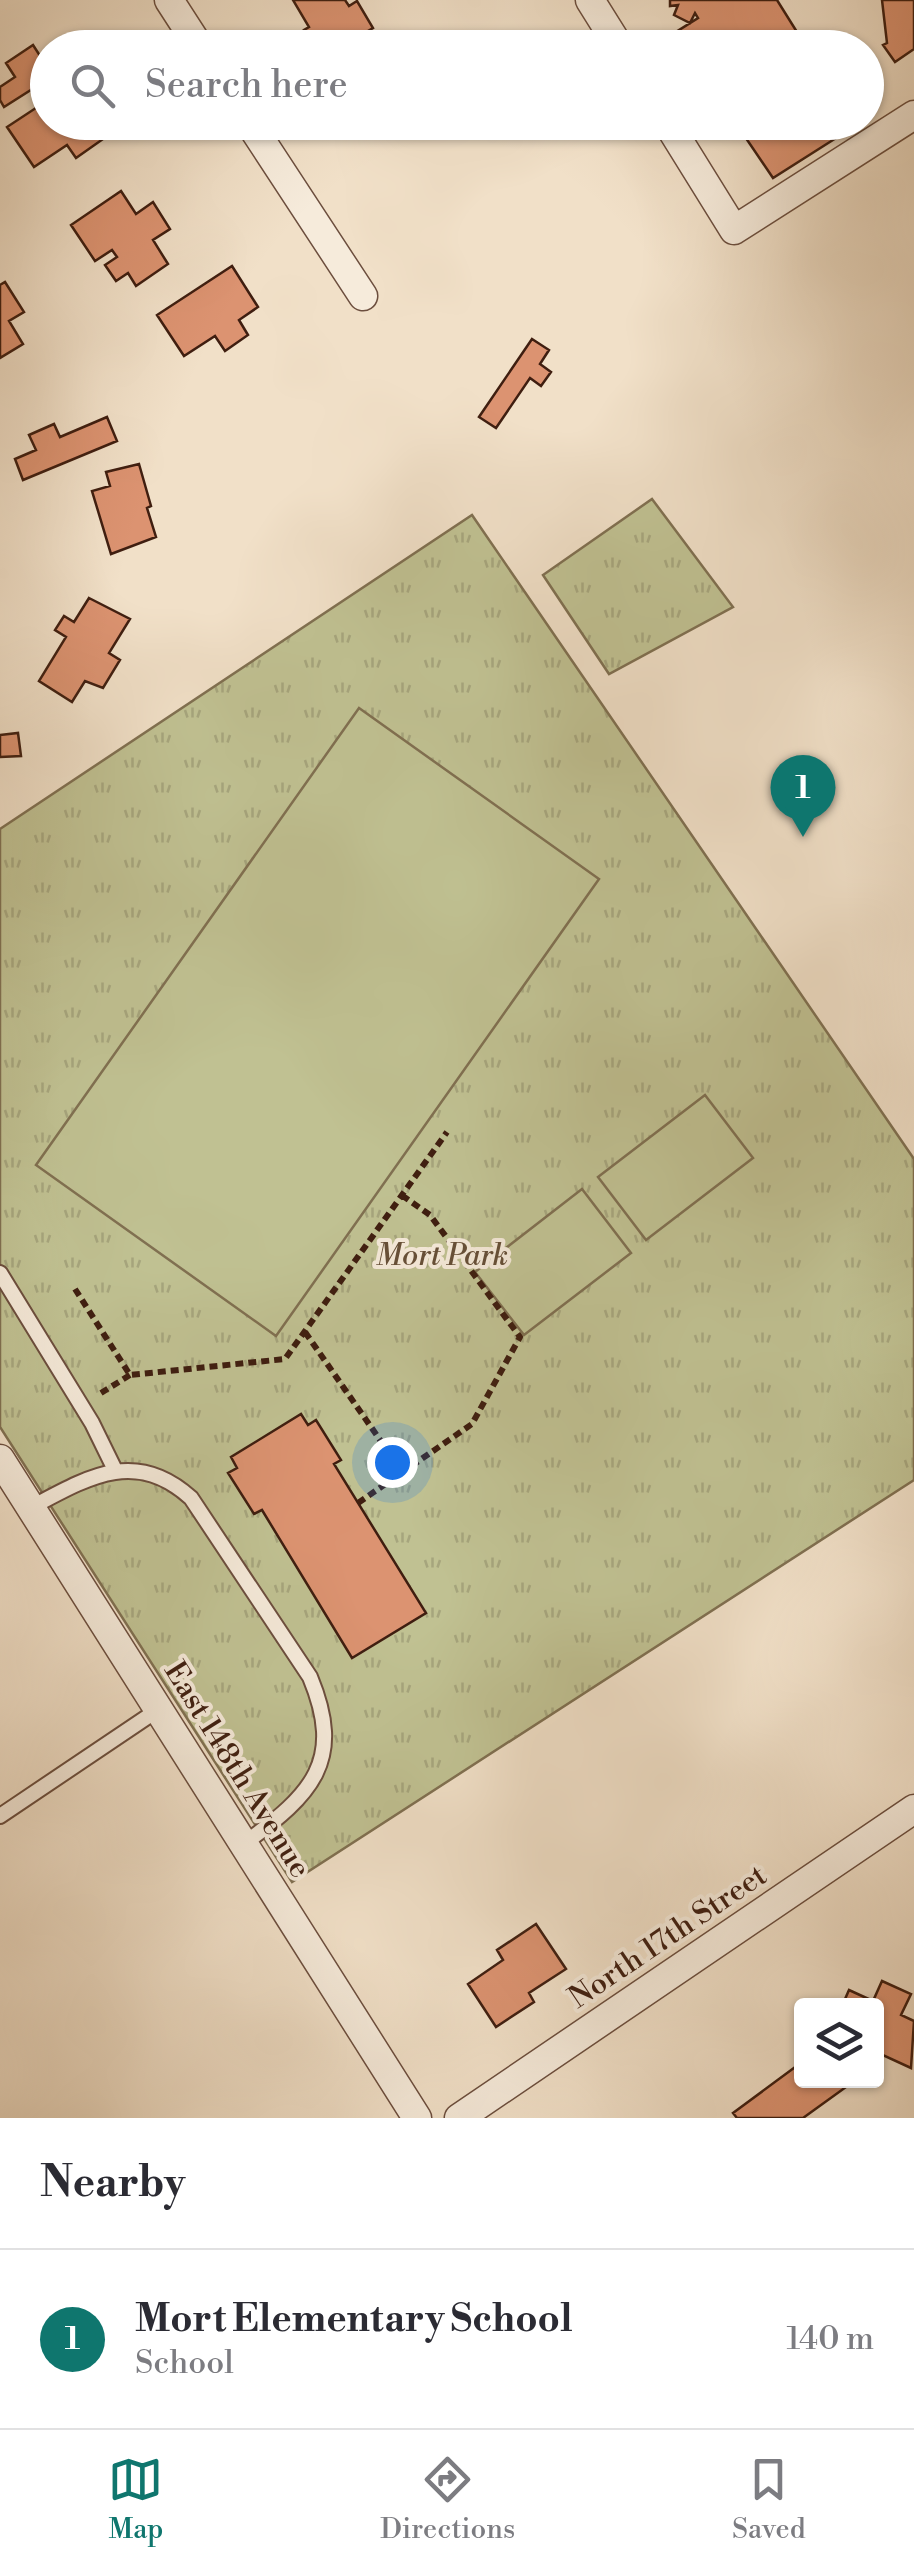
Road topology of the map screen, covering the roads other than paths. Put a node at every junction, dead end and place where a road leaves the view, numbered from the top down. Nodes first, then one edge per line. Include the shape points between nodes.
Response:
1 (169, 0) edge
2 (590, 0) edge
3 (188, 30) edge
4 (609, 30) edge
5 (914, 115) edge
6 (884, 134) edge
7 (261, 140) edge
8 (678, 140) edge
9 (875, 140) edge
10 (362, 296) dead end
11 (0, 1273) edge
12 (0, 1459) edge
13 (116, 1472) junction
14 (32, 1507) junction
15 (160, 1709) junction
16 (914, 1810) edge
17 (0, 1816) edge
18 (245, 1843) junction
19 (417, 2118) edge
20 (458, 2118) edge

1 - 3 street
2 - 4 street
5 - 6 street
7 - 10 street
8 - 9 street via 734,230
11 - 13 lane
12 - 14 street, East 148th Avenue
13 - 14 lane
13 - 18 lane via 156,1474 191,1498 310,1676 322,1706 318,1774 283,1815
14 - 15 street, East 148th Avenue
15 - 17 lane
15 - 18 street, East 148th Avenue
16 - 20 street, North 17th Street
18 - 19 street, East 148th Avenue

